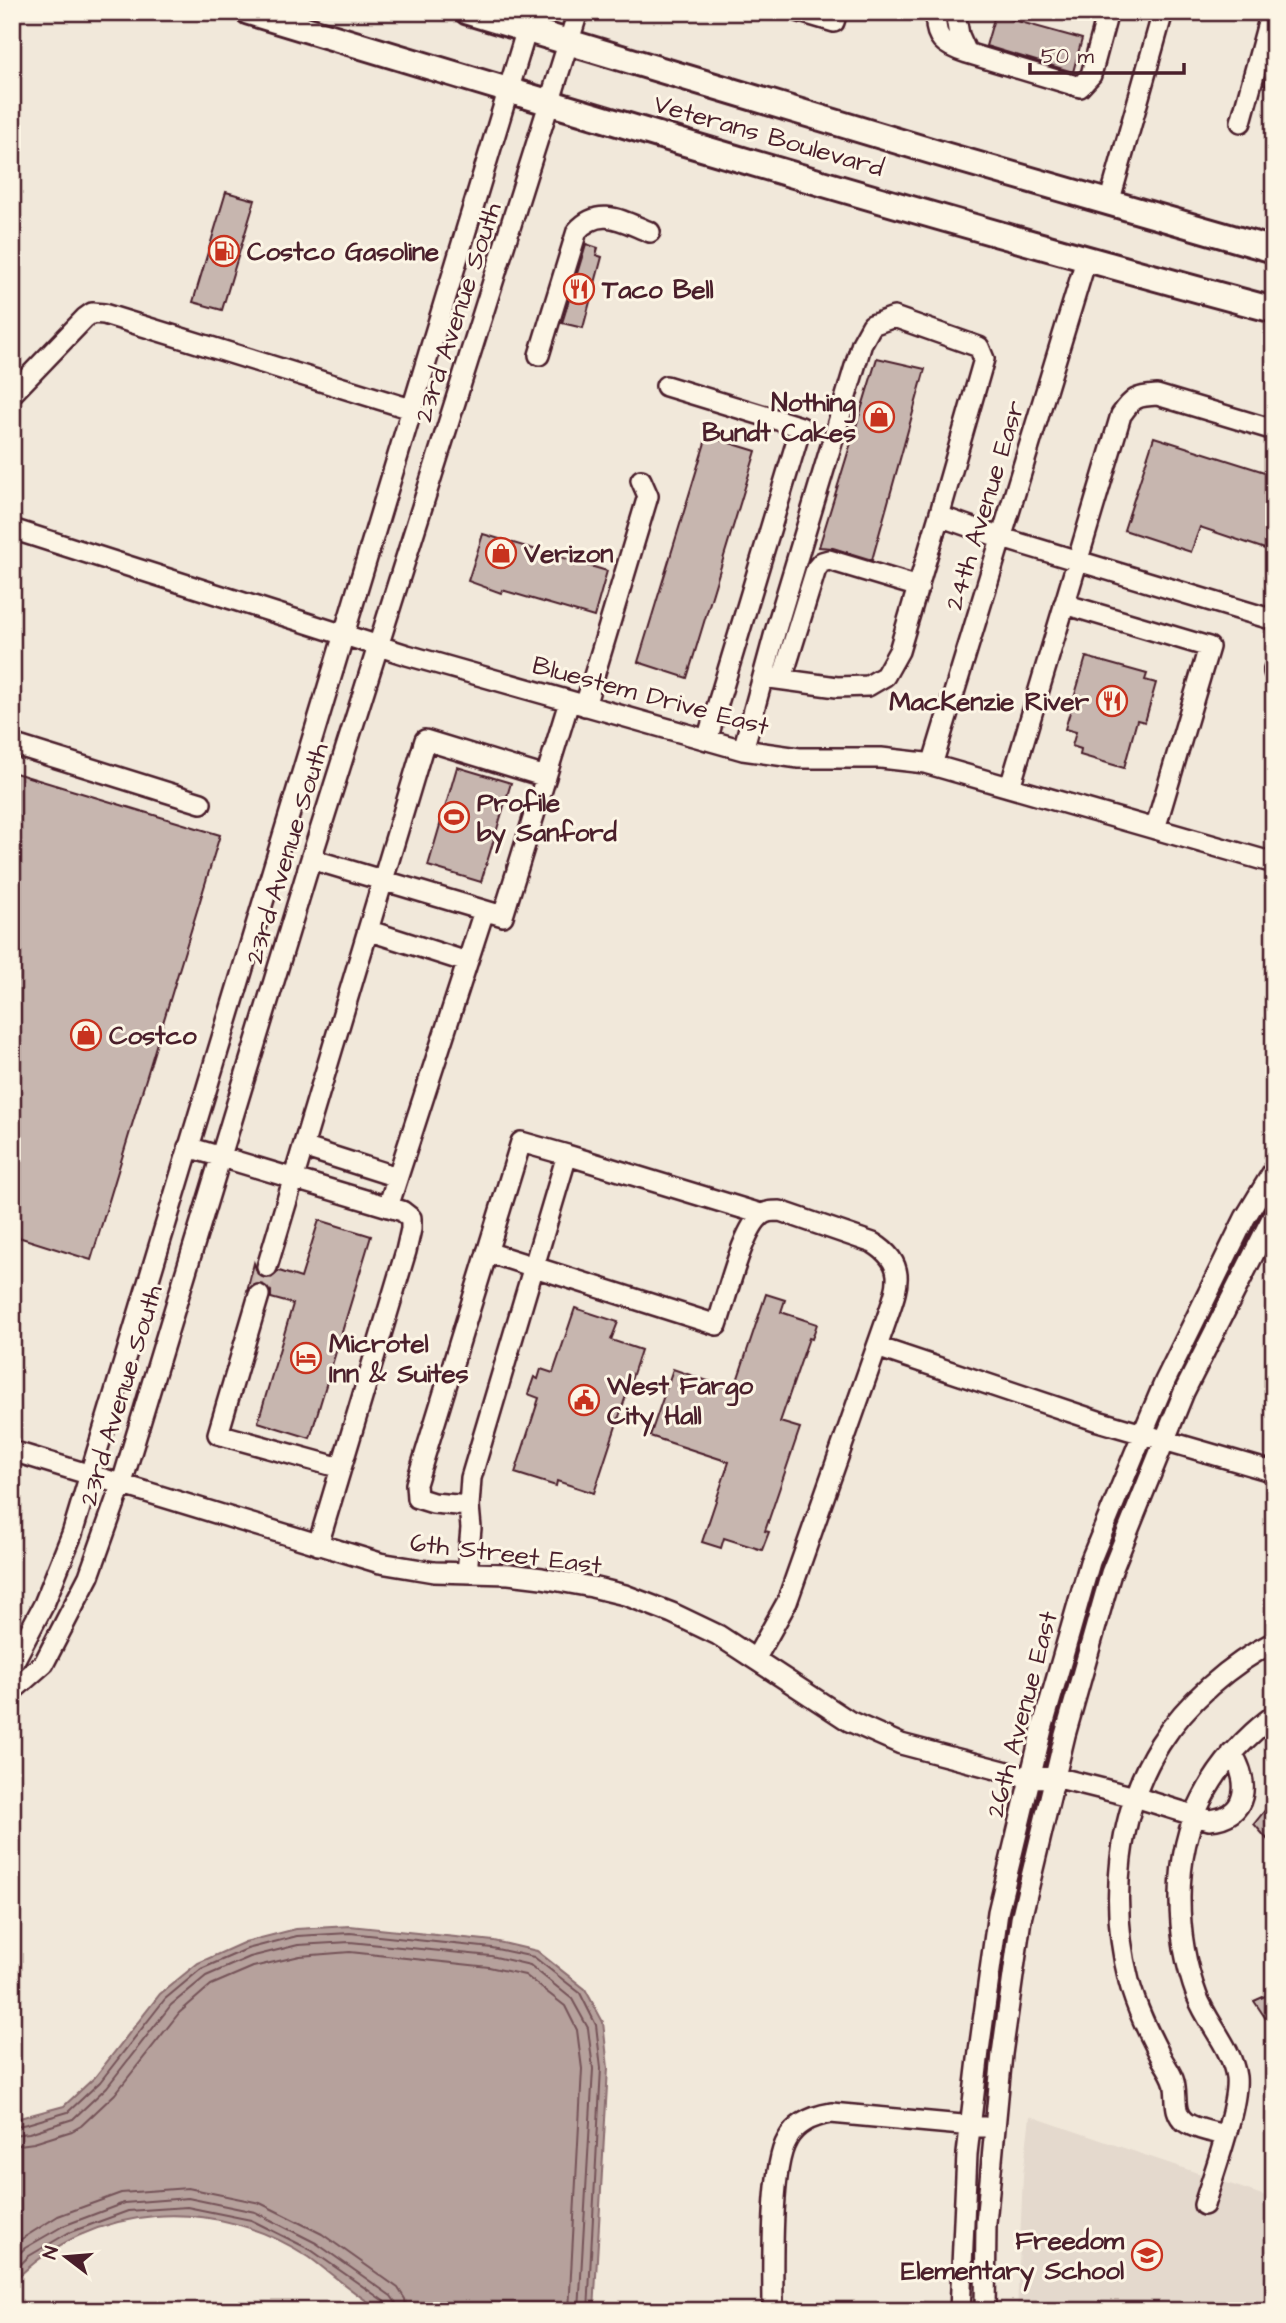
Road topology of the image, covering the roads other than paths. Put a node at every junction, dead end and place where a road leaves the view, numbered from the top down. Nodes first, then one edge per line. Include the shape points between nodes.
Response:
1 (249, 12) edge
2 (468, 12) edge
3 (578, 12) edge
4 (801, 12) edge
5 (837, 12) edge
6 (937, 12) edge
7 (955, 12) edge
8 (1108, 12) edge
9 (1163, 12) edge
10 (1271, 12) edge
11 (529, 21) edge
12 (570, 43) junction
13 (967, 53) junction
14 (508, 91) junction
15 (551, 103) junction
16 (1241, 121) dead end
17 (1109, 202) junction
18 (650, 232) dead end
19 (1274, 250) edge
20 (1086, 260) junction
21 (1274, 310) edge
22 (539, 355) dead end
23 (666, 386) dead end
24 (12, 394) edge
25 (411, 409) junction
26 (1274, 430) edge
27 (641, 480) dead end
28 (939, 516) junction
29 (12, 529) edge
30 (1002, 538) junction
31 (1077, 560) junction
32 (919, 587) junction
33 (1065, 604) junction
34 (1274, 620) edge
35 (343, 635) junction
36 (378, 646) junction
37 (772, 678) junction
38 (577, 704) junction
39 (707, 740) junction
40 (12, 744) edge
41 (743, 750) junction
42 (932, 765) junction
43 (546, 777) junction
44 (1010, 788) junction
45 (201, 803) dead end
46 (1155, 829) junction
47 (311, 859) junction
48 (1274, 863) edge
49 (384, 881) junction
50 (484, 911) junction
51 (370, 931) junction
52 (467, 962) junction
53 (188, 1147) junction
54 (303, 1147) junction
55 (221, 1155) junction
56 (566, 1155) junction
57 (1274, 1170) edge
58 (397, 1177) junction
59 (293, 1178) junction
60 (388, 1207) junction
61 (761, 1214) junction
62 (1274, 1214) edge
63 (487, 1252) junction
64 (533, 1266) junction
65 (267, 1267) tunnel mouth
66 (259, 1294) tunnel mouth
67 (877, 1347) junction
68 (1143, 1433) junction
69 (1165, 1440) junction
70 (12, 1451) edge
71 (341, 1468) junction
72 (1274, 1472) edge
73 (90, 1474) junction
74 (121, 1486) junction
75 (469, 1506) junction
76 (318, 1545) junction
77 (467, 1573) junction
78 (1274, 1642) edge
79 (756, 1658) junction
80 (12, 1665) edge
81 (12, 1691) edge
82 (1274, 1715) edge
83 (1232, 1754) junction
84 (1055, 1777) junction
85 (1030, 1778) junction
86 (1135, 1797) junction
87 (1194, 1816) junction
88 (972, 2125) junction
89 (995, 2129) junction
90 (1225, 2135) junction
91 (1204, 2205) dead end
92 (773, 2311) edge
93 (960, 2311) edge
94 (985, 2311) edge

1 - 14 main road, Veterans Boulevard
2 - 11 main road, Veterans Boulevard
3 - 12 street, 23rd Avenue South
4 - 5 street via 834,22
6 - 13 street via 940,40
7 - 13 street
8 - 13 street via 1091,75 1080,87
9 - 17 street
10 - 16 street
11 - 12 main road, Veterans Boulevard
11 - 14 street, 23rd Avenue South
12 - 15 street, 23rd Avenue South
12 - 17 main road, Veterans Boulevard
14 - 15 main road, Veterans Boulevard
14 - 25 street, 23rd Avenue South
15 - 20 main road, Veterans Boulevard
15 - 36 street, 23rd Avenue South
17 - 19 main road, Veterans Boulevard
18 - 22 street via 613,218 597,216 586,221 577,231
20 - 21 main road, Veterans Boulevard
20 - 30 street, 24th Avenue Easr
23 - 39 street via 801,427
24 - 25 street via 92,313
25 - 35 street, 23rd Avenue South
26 - 31 street via 1157,394 1132,399 1121,415
27 - 38 street via 648,496
28 - 30 street
28 - 32 street
28 - 37 street via 984,359 979,347 894,317 872,325 862,343
29 - 35 street, Bluestem Drive East
30 - 31 street
30 - 42 street, 24th Avenue Easr
31 - 33 street
31 - 34 street
32 - 37 street via 899,651 885,676 868,686 837,687
32 - 37 street via 829,560 822,562
33 - 44 street
33 - 46 street via 1209,647
35 - 36 street, Bluestem Drive East
35 - 53 street, 23rd Avenue South
36 - 38 street, Bluestem Drive East
36 - 47 street, 23rd Avenue South
37 - 41 street
38 - 39 street, Bluestem Drive East
38 - 43 street
39 - 41 street, Bluestem Drive East
40 - 45 street
41 - 42 street, Bluestem Drive East via 799,758 881,758
42 - 44 street, Bluestem Drive East
43 - 49 street via 425,740
43 - 50 street via 503,916
44 - 46 street, Bluestem Drive East
46 - 48 street, Bluestem Drive East
47 - 49 street
47 - 55 street, 23rd Avenue South
49 - 50 street
49 - 51 street
50 - 52 street
51 - 52 street
51 - 54 street
52 - 58 street
53 - 55 street
53 - 73 street, 23rd Avenue South
54 - 58 street
54 - 59 street
55 - 59 street
55 - 74 street, 23rd Avenue South
56 - 61 street
56 - 63 street via 521,1142
56 - 64 street
57 - 68 street, 26th Avenue East via 1245,1218
58 - 60 street
59 - 60 street
59 - 65 street
60 - 71 street via 411,1219 411,1229
61 - 64 street via 750,1228 717,1325
61 - 67 street via 780,1211 886,1251 898,1275 897,1286
62 - 69 street, 26th Avenue East via 1190,1380
63 - 64 street
63 - 75 street via 416,1484 417,1499
64 - 75 street via 480,1443
66 - 71 street via 218,1434
67 - 68 street
67 - 79 street via 787,1602
68 - 69 street
68 - 85 street, 26th Avenue East via 1090,1562
69 - 72 street
69 - 84 street, 26th Avenue East via 1111,1573
70 - 73 street, 6th Street East
71 - 76 street
73 - 74 street, 6th Street East
73 - 80 street, 23rd Avenue South via 44,1604
74 - 76 street, 6th Street East
74 - 81 street, 23rd Avenue South via 89,1576 44,1663
75 - 77 street
76 - 77 street, 6th Street East via 407,1569
77 - 79 street, 6th Street East via 542,1578 625,1595 718,1635
78 - 86 street via 1227,1673 1192,1704 1160,1744
79 - 85 street, 6th Street East via 823,1705 874,1733 929,1753
82 - 83 street
83 - 87 street
83 - 87 street, 6th Street East via 1244,1775 1236,1809 1218,1819
84 - 85 street, 6th Street East
84 - 86 street, 6th Street East
84 - 89 street, 26th Avenue East via 1021,1919
85 - 88 street, 26th Avenue East via 998,1912
86 - 87 street, 6th Street East
86 - 90 street via 1120,1869 1120,1927 1129,1981 1144,2023 1174,2081 1178,2113 1191,2125
87 - 90 street via 1183,1862 1182,1923 1198,1998 1236,2075
88 - 89 street
88 - 92 street via 831,2113 807,2119 797,2127 780,2159
88 - 93 street, 26th Avenue East
89 - 94 street, 26th Avenue East via 986,2223
90 - 91 street

